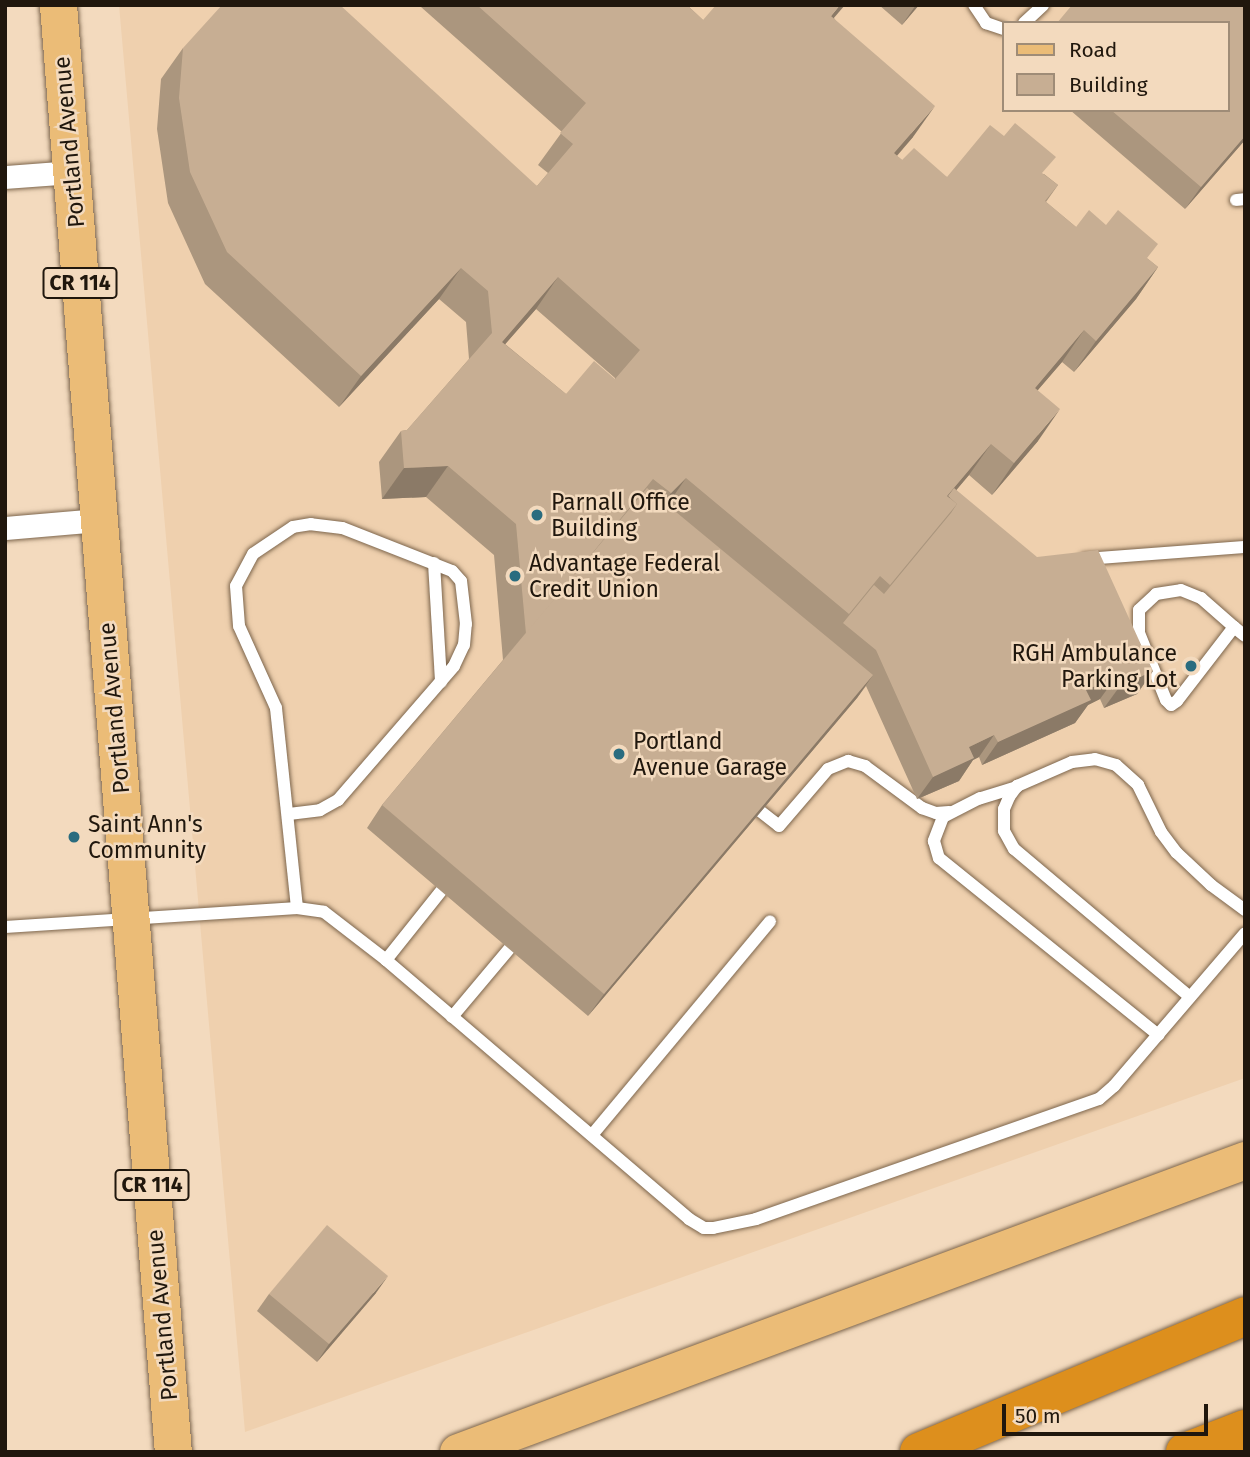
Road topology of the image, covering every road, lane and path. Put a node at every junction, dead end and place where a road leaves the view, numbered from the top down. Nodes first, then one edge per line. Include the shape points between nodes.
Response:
1 (58, 5) edge
2 (974, 5) edge
3 (1043, 5) edge
4 (1026, 21) edge
5 (1002, 29) edge
6 (71, 172) junction
7 (5, 177) edge
8 (99, 520) junction
9 (5, 528) edge
10 (1245, 547) edge
11 (1066, 560) edge
12 (433, 563) junction
13 (1240, 632) edge
14 (441, 682) junction
15 (1017, 786) junction
16 (760, 811) edge
17 (949, 812) junction
18 (289, 814) junction
19 (441, 891) dead end
20 (297, 908) junction
21 (1245, 910) edge
22 (131, 918) junction
23 (770, 921) dead end
24 (5, 927) edge
25 (1245, 933) edge
26 (509, 949) dead end
27 (386, 960) junction
28 (1190, 997) junction
29 (452, 1017) junction
30 (1158, 1035) junction
31 (592, 1135) junction
32 (1245, 1160) edge
33 (1245, 1316) edge
34 (1245, 1333) edge
35 (1245, 1429) edge
36 (173, 1452) edge
37 (458, 1452) edge
38 (922, 1452) edge
39 (1185, 1452) edge

1 - 6 main road, Portland Avenue / CR 114
2 - 5 lane via 986,23
3 - 4 lane
6 - 7 street
6 - 8 main road, Portland Avenue / CR 114
8 - 9 street
8 - 22 main road, Portland Avenue / CR 114
10 - 11 lane
12 - 14 lane
12 - 14 lane via 461,581 466,624 460,656
12 - 18 lane via 342,528 311,524 275,537 253,554 244,569 236,586 239,626 276,708
13 - 13 lane via 1200,598 1181,590 1156,594 1139,610 1139,633 1159,687 1171,705
14 - 18 lane via 338,800 320,810
15 - 17 lane
15 - 21 lane via 1079,760 1116,765 1138,785 1177,853
15 - 28 lane via 1003,817 1009,843
16 - 17 lane via 779,825 828,769 848,761 870,769 922,808
17 - 30 lane via 938,824 935,850 944,863
18 - 20 lane
19 - 27 lane
20 - 22 lane
20 - 27 lane via 332,916
22 - 24 lane
22 - 36 main road, Portland Avenue / CR 114
23 - 31 lane
25 - 28 lane
26 - 29 lane
27 - 29 lane
28 - 30 lane
29 - 31 lane
30 - 31 lane via 1114,1086 1090,1104 723,1227 695,1224
32 - 37 main road
33 - 38 highway
34 - 38 highway
35 - 39 highway

